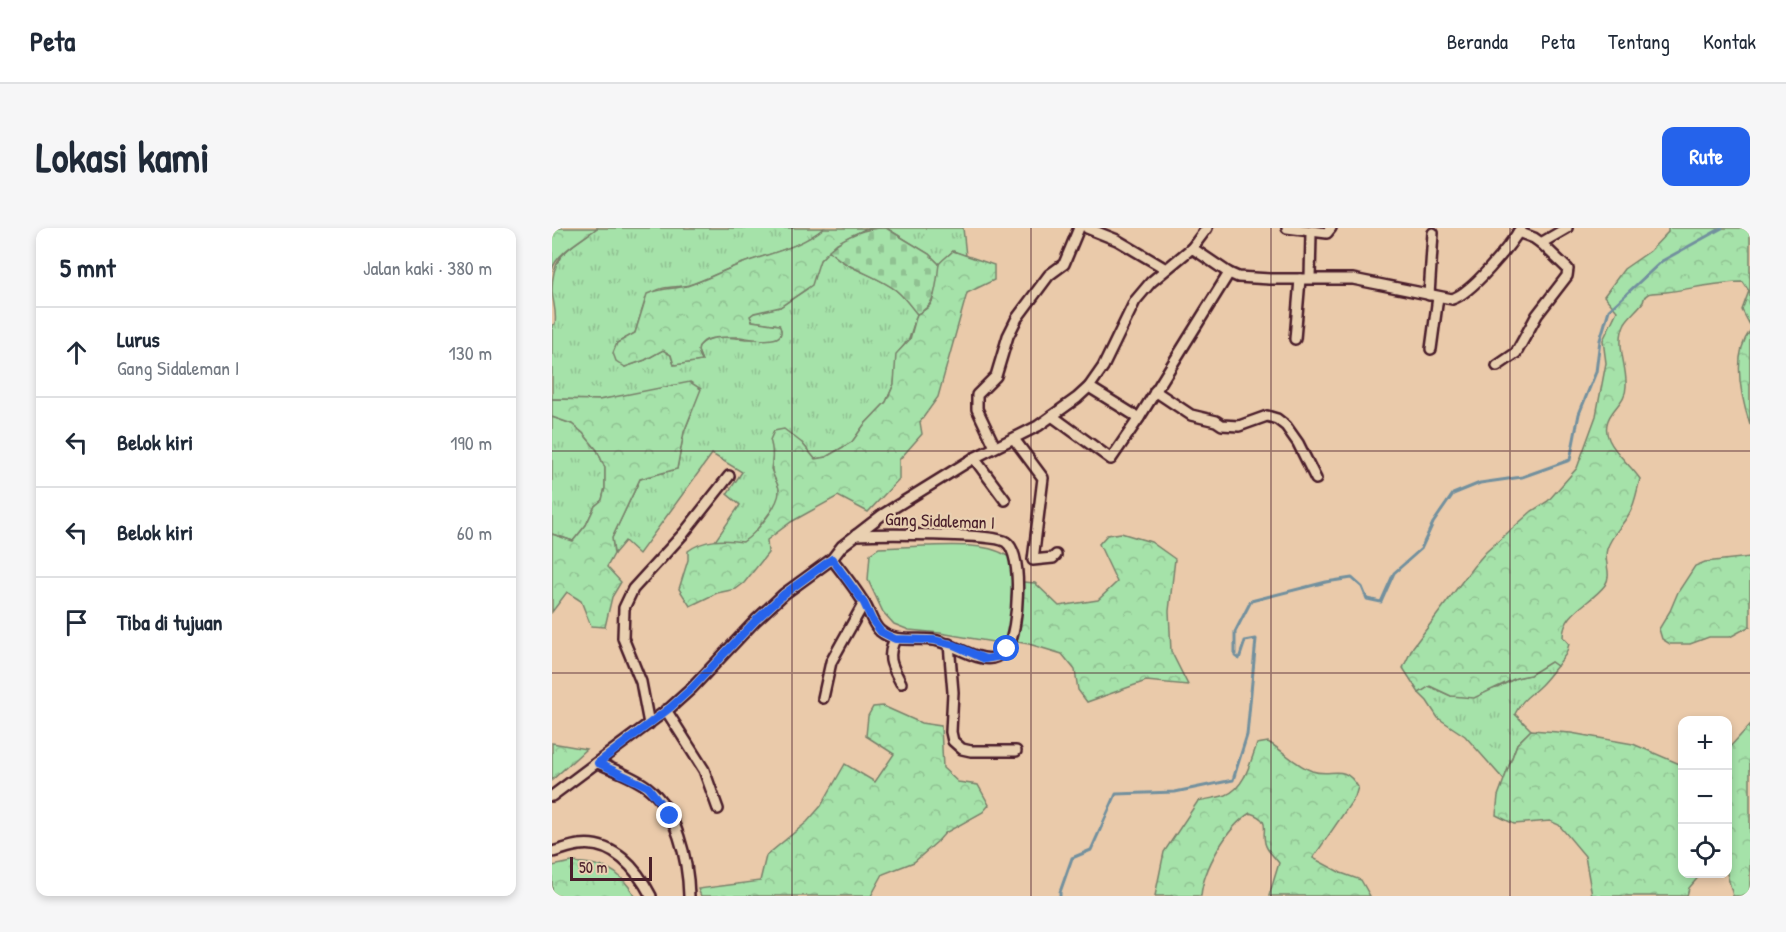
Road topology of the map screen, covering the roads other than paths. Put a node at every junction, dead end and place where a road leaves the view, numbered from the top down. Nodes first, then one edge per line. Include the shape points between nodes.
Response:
1 (1079, 228) edge
2 (1087, 228) edge
3 (1206, 228) edge
4 (1287, 228) edge
5 (1331, 228) edge
6 (1567, 228) edge
7 (1520, 230) edge
8 (1311, 233) junction
9 (1433, 233) dead end
10 (1541, 243) junction
11 (1192, 248) junction
12 (1166, 269) junction
13 (1228, 273) junction
14 (1310, 278) junction
15 (1300, 279) junction
16 (1434, 296) junction
17 (1295, 339) dead end
18 (1431, 349) dead end
19 (1497, 366) dead end
20 (1089, 387) junction
21 (1155, 391) junction
22 (1052, 416) junction
23 (1139, 418) junction
24 (1014, 439) junction
25 (995, 447) junction
26 (974, 458) junction
27 (729, 476) dead end
28 (1316, 479) dead end
29 (1005, 500) dead end
30 (856, 536) junction
31 (1056, 555) dead end
32 (832, 559) junction
33 (1016, 559) junction
34 (1033, 560) junction
35 (864, 603) junction
36 (895, 639) junction
37 (949, 644) junction
38 (902, 683) dead end
39 (823, 698) dead end
40 (666, 710) junction
41 (649, 724) junction
42 (1016, 751) dead end
43 (598, 763) junction
44 (552, 796) edge
45 (718, 809) dead end
46 (552, 852) edge
47 (651, 896) edge
48 (690, 896) edge

1 - 25 street via 1064,264 1048,275 1017,318 996,376 977,395 977,409
2 - 12 street via 1125,244
3 - 11 street
4 - 8 street
5 - 8 street via 1327,234
6 - 10 street
7 - 10 street
7 - 16 street via 1460,297
8 - 14 street
9 - 16 street
10 - 19 street via 1566,264 1567,276 1537,315 1516,353
11 - 12 street
11 - 13 street
12 - 20 street via 1135,301
13 - 15 street via 1238,277
13 - 21 street
14 - 15 street
14 - 16 street via 1353,279
15 - 17 street
16 - 18 street
20 - 22 street
20 - 23 street
21 - 23 street
21 - 28 street via 1191,415 1222,425 1239,426 1267,416 1277,419 1298,443
22 - 23 street via 1107,463
22 - 24 street
24 - 25 street
24 - 34 street via 1043,478
25 - 26 street
26 - 29 street
26 - 30 street via 909,497
27 - 41 street via 633,589 624,608 623,638 641,682
30 - 32 street
30 - 33 street, Gang Sidaleman I via 997,538 1012,547
31 - 34 street
32 - 35 street
32 - 40 street via 784,594
33 - 34 street
33 - 37 street via 1018,588 1007,649 985,659
35 - 36 street via 877,627
35 - 39 street via 831,662
36 - 37 street
36 - 38 street via 890,654
37 - 42 street via 953,741 971,751
40 - 41 street
40 - 45 street via 704,770
41 - 43 street
43 - 44 street
43 - 48 street via 639,781 656,795 676,829
46 - 47 street via 580,845 611,850 638,874

